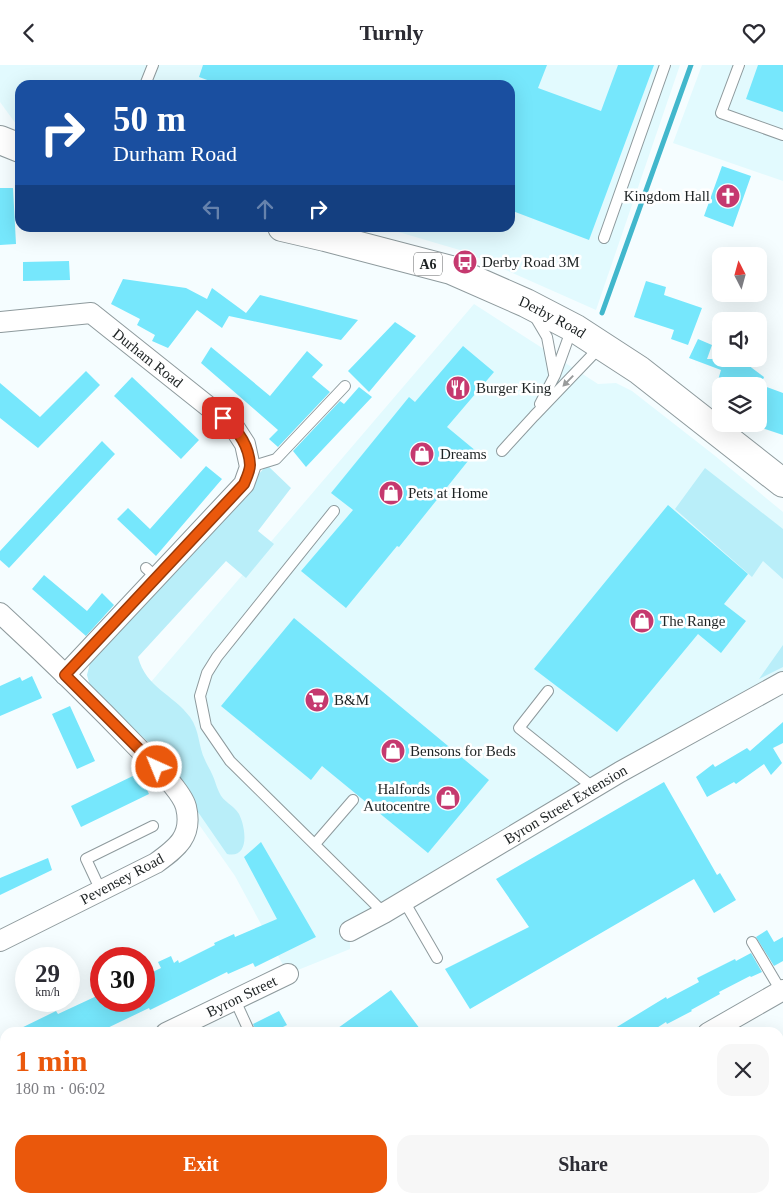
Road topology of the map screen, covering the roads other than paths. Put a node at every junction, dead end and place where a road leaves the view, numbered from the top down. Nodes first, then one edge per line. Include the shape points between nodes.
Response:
1 (153, 65) edge
2 (666, 65) edge
3 (739, 65) edge
4 (147, 80) edge
5 (783, 135) edge
6 (0, 139) edge
7 (15, 146) edge
8 (304, 232) edge
9 (604, 238) dead end
10 (526, 303) junction
11 (0, 322) edge
12 (576, 329) junction
13 (601, 346) junction
14 (555, 375) junction
15 (345, 386) dead end
16 (534, 416) junction
17 (502, 451) dead end
18 (250, 467) junction
19 (783, 483) edge
20 (334, 511) dead end
21 (0, 613) edge
22 (65, 675) junction
23 (783, 682) edge
24 (548, 691) dead end
25 (594, 788) junction
26 (353, 800) dead end
27 (153, 826) dead end
28 (316, 844) junction
29 (101, 891) junction
30 (404, 901) junction
31 (384, 913) junction
32 (350, 931) dead end
33 (0, 941) edge
34 (752, 942) dead end
35 (437, 959) dead end
36 (288, 974) dead end
37 (780, 995) edge
38 (235, 999) junction
39 (178, 1027) edge
40 (247, 1027) edge
41 (719, 1027) edge

1 - 4 lane
2 - 9 lane
3 - 5 lane via 721,113
6 - 7 highway
8 - 10 highway, Derby Road / A6 via 451,270
10 - 12 highway, Derby Road / A6
10 - 14 lane via 547,337
11 - 18 street, Durham Road via 91,313 234,427 245,443
12 - 13 highway, Derby Road / A6
12 - 14 lane via 568,339
13 -> 16 lane
13 - 19 highway, Derby Road / A6 via 639,370
14 - 16 lane
15 - 18 lane via 276,459
16 - 17 lane
18 - 22 street via 244,484 151,573
20 - 28 lane via 217,657 207,673 200,696 206,726 230,761
21 - 22 street, Pevensey Road
22 - 29 street, Pevensey Road via 168,779 186,806 187,826 182,841 174,850 156,863
23 - 25 street, Byron Street Extension
24 - 25 lane via 519,728
25 - 30 street, Byron Street Extension
26 - 28 lane
27 - 29 lane via 86,859
28 - 31 lane
29 - 33 street, Pevensey Road
30 - 31 street, Byron Street Extension
30 - 35 lane
31 - 32 street, Byron Street Extension
34 - 37 lane
36 - 38 street, Byron Street
37 - 41 street
38 - 39 street, Byron Street
38 - 40 lane

